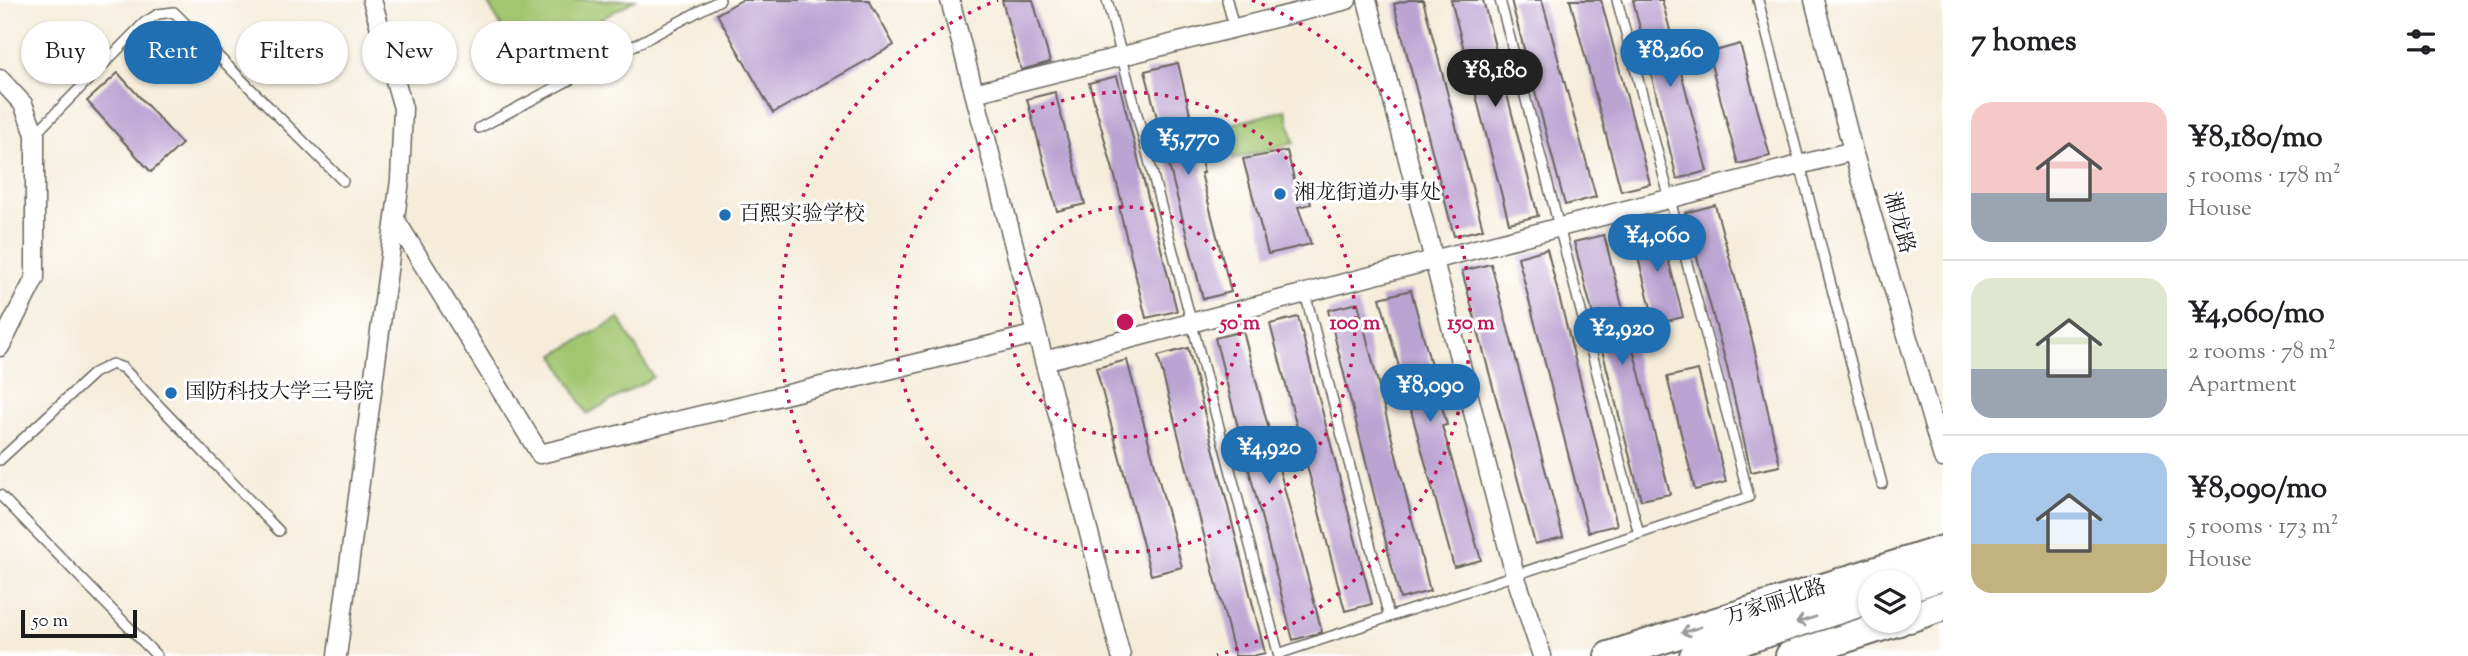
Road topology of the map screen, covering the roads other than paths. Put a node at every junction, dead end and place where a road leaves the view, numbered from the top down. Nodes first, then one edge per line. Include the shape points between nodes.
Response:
1 (372, 0) edge
2 (720, 0) edge
3 (950, 0) edge
4 (1107, 0) edge
5 (1227, 0) edge
6 (1347, 0) edge
7 (1367, 0) edge
8 (1500, 0) edge
9 (1617, 0) edge
10 (1758, 0) edge
11 (1814, 0) edge
12 (1234, 28) junction
13 (1121, 57) junction
14 (0, 79) edge
15 (974, 93) junction
16 (479, 128) dead end
17 (35, 134) junction
18 (1853, 151) junction
19 (1800, 165) junction
20 (342, 181) dead end
21 (1670, 199) junction
22 (395, 219) junction
23 (1560, 227) junction
24 (1434, 260) junction
25 (1305, 293) junction
26 (1192, 323) junction
27 (1037, 334) junction
28 (0, 346) edge
29 (1044, 361) junction
30 (1943, 458) edge
31 (0, 460) edge
32 (1882, 484) dead end
33 (0, 495) edge
34 (279, 531) dead end
35 (1639, 534) junction
36 (1943, 550) edge
37 (1515, 575) junction
38 (1943, 576) edge
39 (1921, 583) edge
40 (1858, 603) edge
41 (1943, 606) edge
42 (1921, 614) edge
43 (1389, 617) junction
44 (1943, 621) edge
45 (1862, 633) edge
46 (338, 655) edge
47 (1278, 655) edge
48 (157, 656) edge
49 (1121, 656) edge
50 (1542, 656) edge
51 (1609, 656) edge
52 (1694, 656) edge
53 (1790, 656) edge
54 (1830, 656) edge

1 - 22 street via 403,108
2 - 16 lane
3 - 15 street
4 - 13 lane
5 - 12 lane
6 - 12 street
7 - 24 street
8 - 23 lane
9 - 21 lane
10 - 19 lane
11 - 18 street, 湘龙路
12 - 13 street
13 - 15 street
13 - 26 lane
14 - 17 street via 23,104
15 - 27 street
17 - 20 lane via 145,22 158,13 174,12
17 - 28 street via 35,278
18 - 19 street
18 - 30 street, 湘龙路
19 - 21 street
19 - 32 lane
21 - 23 street
21 - 35 lane via 1749,497
22 - 27 street via 540,454
22 - 46 street
23 - 24 street
23 - 35 lane
24 - 25 street
24 - 37 street
25 - 26 street
25 - 43 lane
26 - 29 street
26 - 47 lane
27 - 29 street
29 - 49 street
31 - 34 lane via 94,373 112,364 123,368
33 - 48 lane
35 - 37 lane
36 -> 51 main road, 万家丽北路
37 - 43 lane
37 - 50 street
38 - 39 main road
40 -> 52 main road
41 - 42 main road
43 - 47 lane
44 - 54 main road
45 - 53 main road

